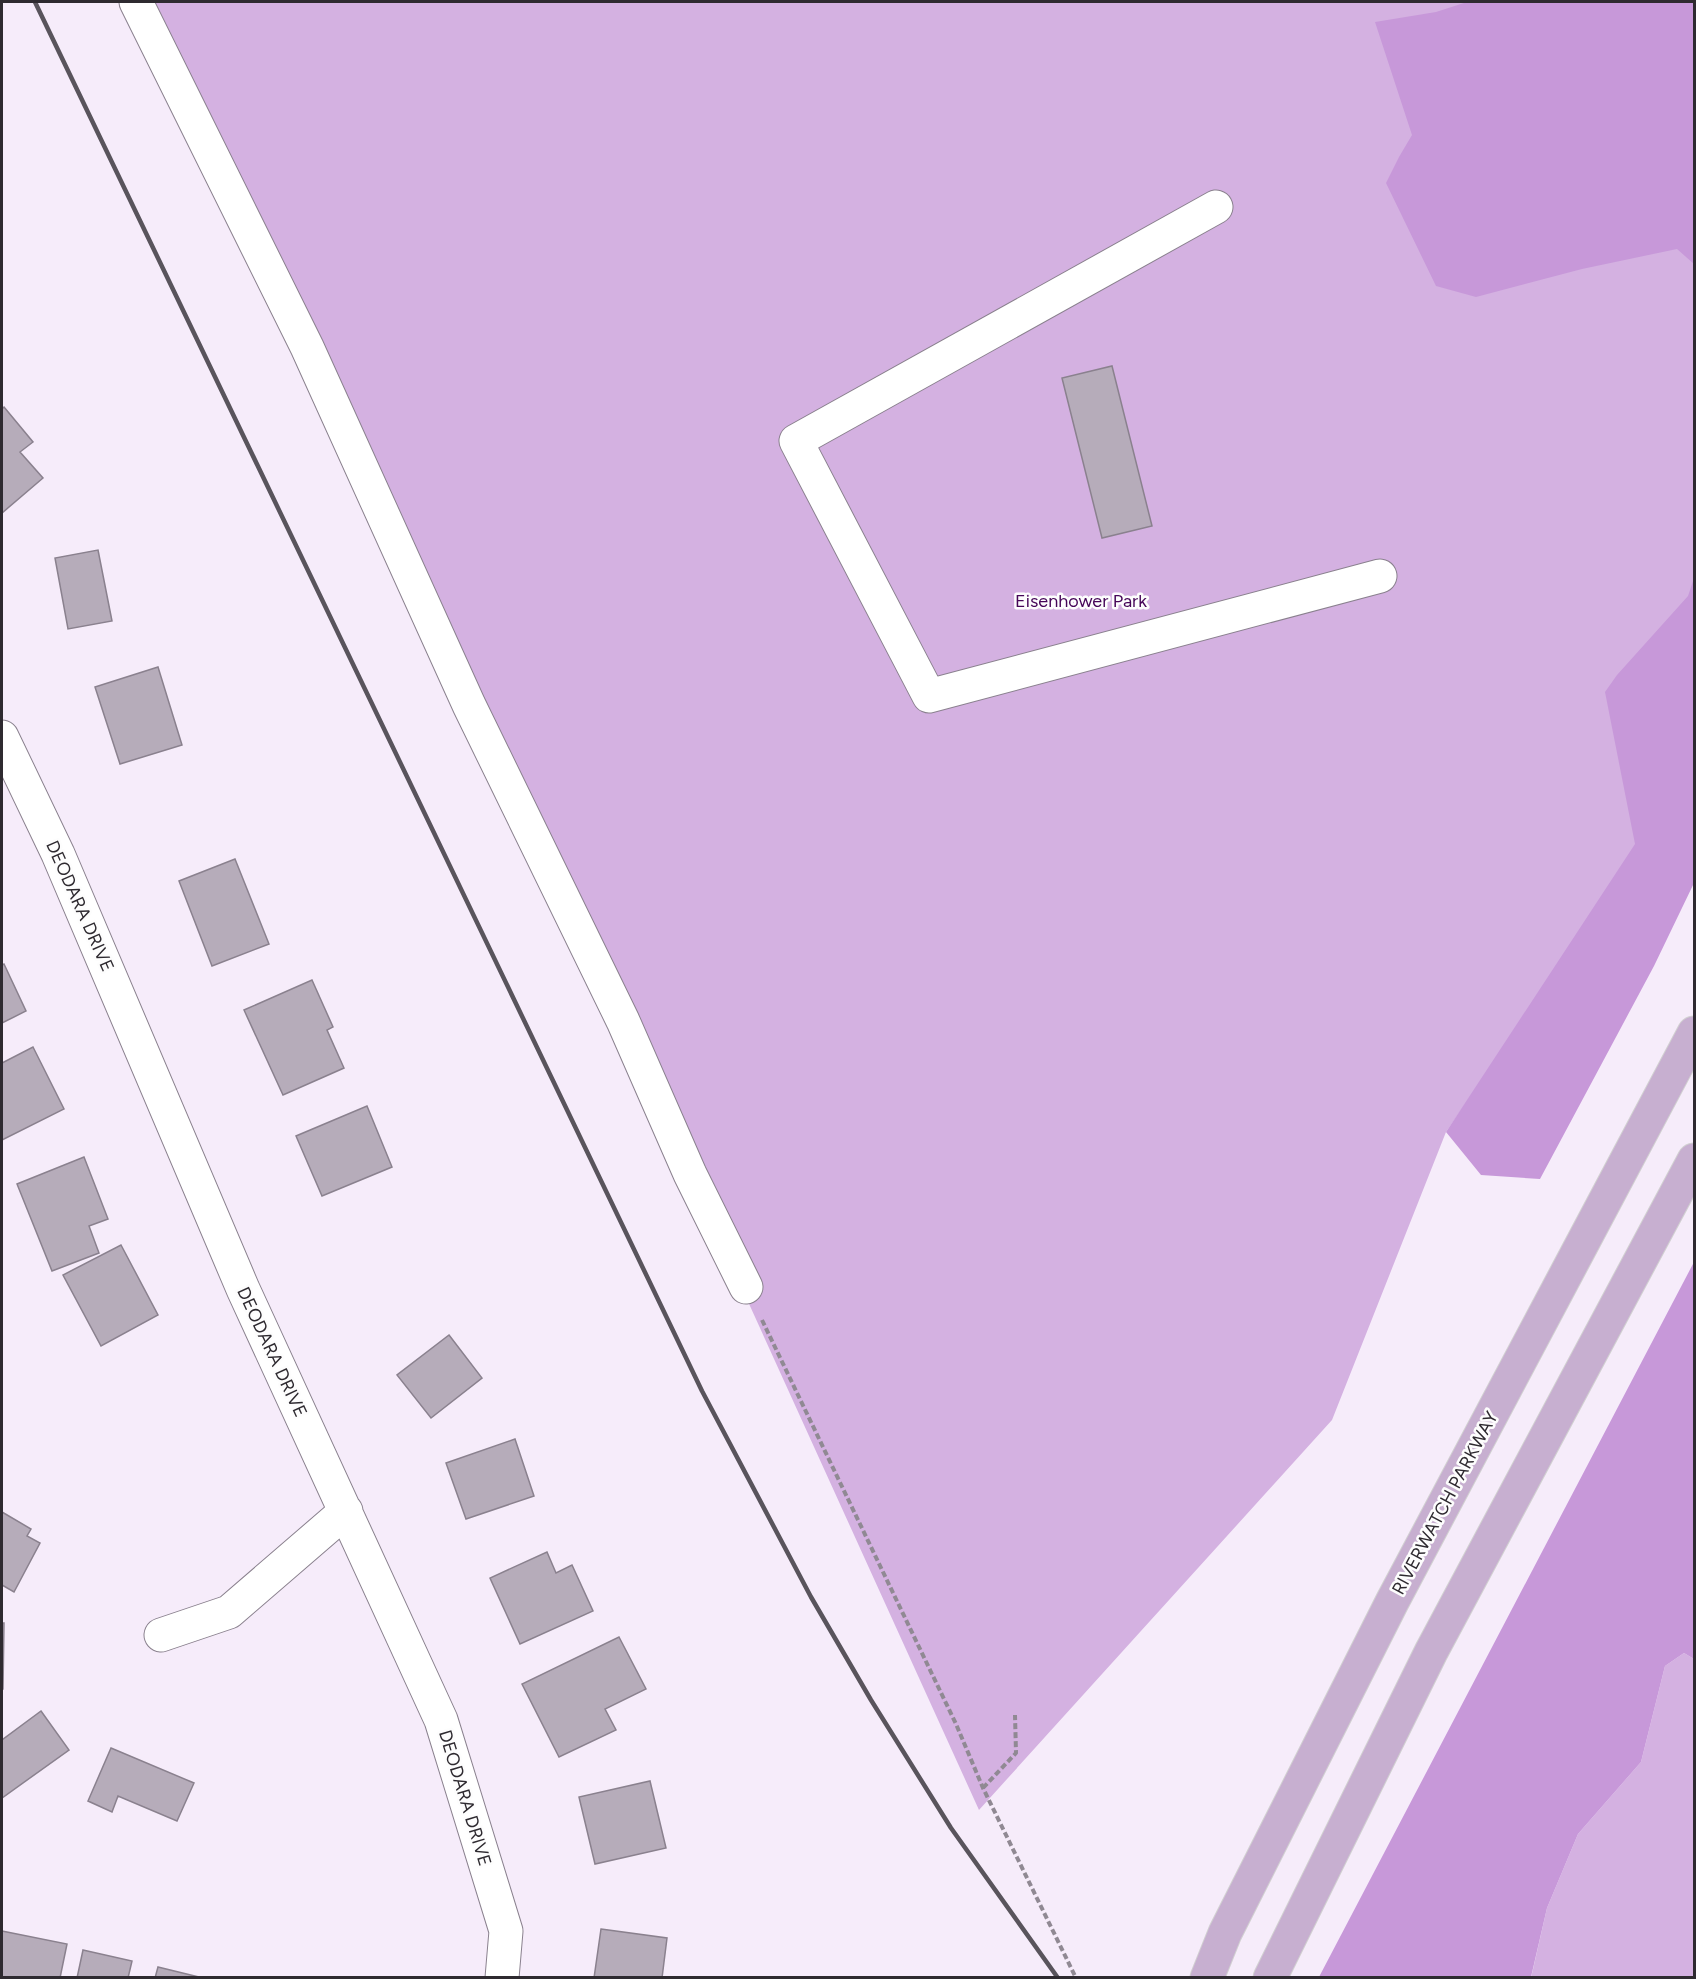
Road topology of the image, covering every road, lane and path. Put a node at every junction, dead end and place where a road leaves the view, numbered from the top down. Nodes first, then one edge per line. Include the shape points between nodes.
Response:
1 (136, 2) edge
2 (1216, 207) dead end
3 (1380, 576) dead end
4 (2, 737) edge
5 (1695, 1034) edge
6 (1695, 1160) edge
7 (746, 1287) joint
8 (346, 1511) junction
9 (161, 1635) dead end
10 (1015, 1714) dead end
11 (983, 1788) junction
12 (1274, 1969) edge
13 (502, 1977) edge
14 (1076, 1977) edge
15 (1207, 1977) edge

1 - 7 street via 307,347 469,705 623,1021 690,1174
2 - 3 street via 796,441 929,696
4 - 8 street, DEODARA DRIVE via 58,854 243,1289
5 - 15 main road, RIVERWATCH PARKWAY via 1392,1602 1225,1933
6 - 12 main road via 1431,1652
7 - 11 path
8 - 9 street via 229,1612
8 - 13 street, DEODARA DRIVE via 441,1720 506,1930
10 - 11 path via 1016,1753
11 - 14 path

